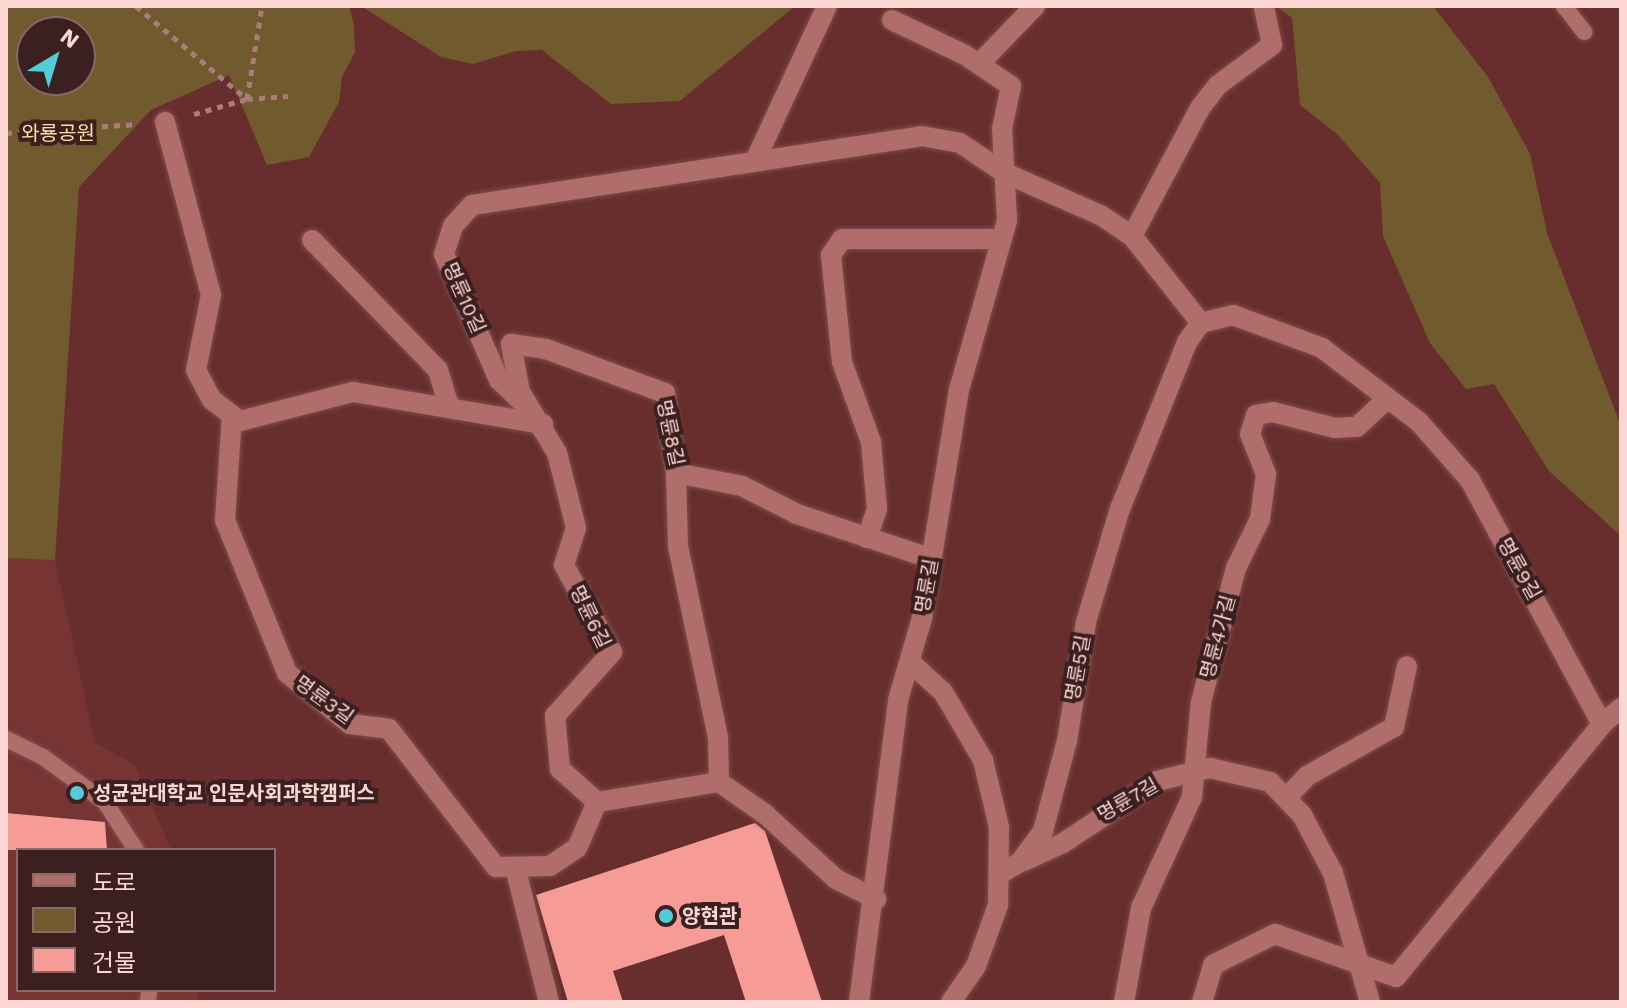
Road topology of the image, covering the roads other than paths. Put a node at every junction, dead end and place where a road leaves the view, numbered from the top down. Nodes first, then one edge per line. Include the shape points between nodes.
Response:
1 (827, 6) edge
2 (1035, 6) edge
3 (1264, 6) edge
4 (1564, 6) edge
5 (892, 20) dead end
6 (1584, 32) dead end
7 (979, 64) junction
8 (165, 122) road end
9 (755, 161) junction
10 (1005, 173) junction
11 (1132, 236) junction
12 (1001, 239) junction
13 (312, 240) dead end
14 (1201, 323) junction
15 (1388, 398) junction
16 (449, 405) junction
17 (232, 415) junction
18 (543, 424) junction
19 (676, 473) junction
20 (867, 538) junction
21 (932, 559) junction
22 (910, 662) junction
23 (1407, 666) dead end
24 (1621, 708) edge
25 (1602, 724) junction
26 (6, 739) edge
27 (1193, 772) junction
28 (719, 782) junction
29 (1286, 798) junction
30 (597, 802) junction
31 (135, 848) edge
32 (1020, 862) junction
33 (515, 867) junction
34 (1000, 874) junction
35 (876, 899) junction
36 (1360, 967) junction
37 (549, 1002) edge
38 (859, 1002) edge
39 (951, 1002) edge
40 (1124, 1002) edge
41 (1202, 1002) edge
42 (1370, 1002) edge

1 - 9 street
2 - 7 street
3 - 11 street via 1272,45 1218,85 1200,108
4 - 6 lane
5 - 7 street
7 - 10 street via 1011,86 1002,129
8 - 17 street via 211,295 196,370 212,400
9 - 10 street, 명륜10길 via 921,136 960,143
9 - 18 street, 명륜10길 via 472,205 453,226 444,254 499,380
10 - 11 street via 1102,216
10 - 12 street, 명륜길 via 1007,220
11 - 14 street
12 - 20 street via 842,239 831,255 842,362 871,442 877,509
12 - 21 street, 명륜길 via 959,390
13 - 16 street via 438,370
14 - 15 street, 명륜9길 via 1233,315 1322,348
14 - 32 street, 명륜5길 via 1187,342 1120,509 1086,622 1067,741 1043,831
15 - 25 street, 명륜9길 via 1419,422 1470,480
15 - 27 street, 명륜4가길 via 1357,427 1335,428 1273,412 1256,415 1250,434 1266,474 1260,519 1232,583 1201,702
16 - 17 street via 353,392 240,421
16 - 18 street
17 - 33 street, 명륜3길 via 225,520 287,673 350,724 389,729 496,867
18 - 19 street, 명륜8길 via 520,392 511,344 546,349 665,393
18 - 30 street, 명륜6길 via 557,453 576,528 564,565 612,652 555,716 560,769
19 - 20 street, 명륜8길 via 742,486 797,514
19 - 28 street via 678,546 718,737
20 - 21 street, 명륜8길 via 903,545
21 - 22 street, 명륜길
22 - 34 street via 943,692 983,760 999,827
22 - 35 street, 명륜길 via 898,700
23 - 29 street via 1394,727 1307,776
24 - 25 street
25 - 36 street via 1396,977
26 - 31 lane via 43,757 105,802
27 - 29 street, 명륜7길 via 1210,768 1270,782
27 - 32 street, 명륜7길 via 1157,781 1063,843
27 - 40 street, 명륜4가길 via 1192,797 1174,846 1141,908
28 - 30 street
28 - 35 street via 765,814 836,879
29 - 36 street, 명륜7길 via 1302,815 1333,873
30 - 33 street via 577,848 550,866
32 - 34 street, 명륜5길
33 - 37 street
34 - 39 street via 998,905 976,966
35 - 38 street, 명륜길
36 - 41 street via 1275,934 1213,965
36 - 42 street, 명륜7길

